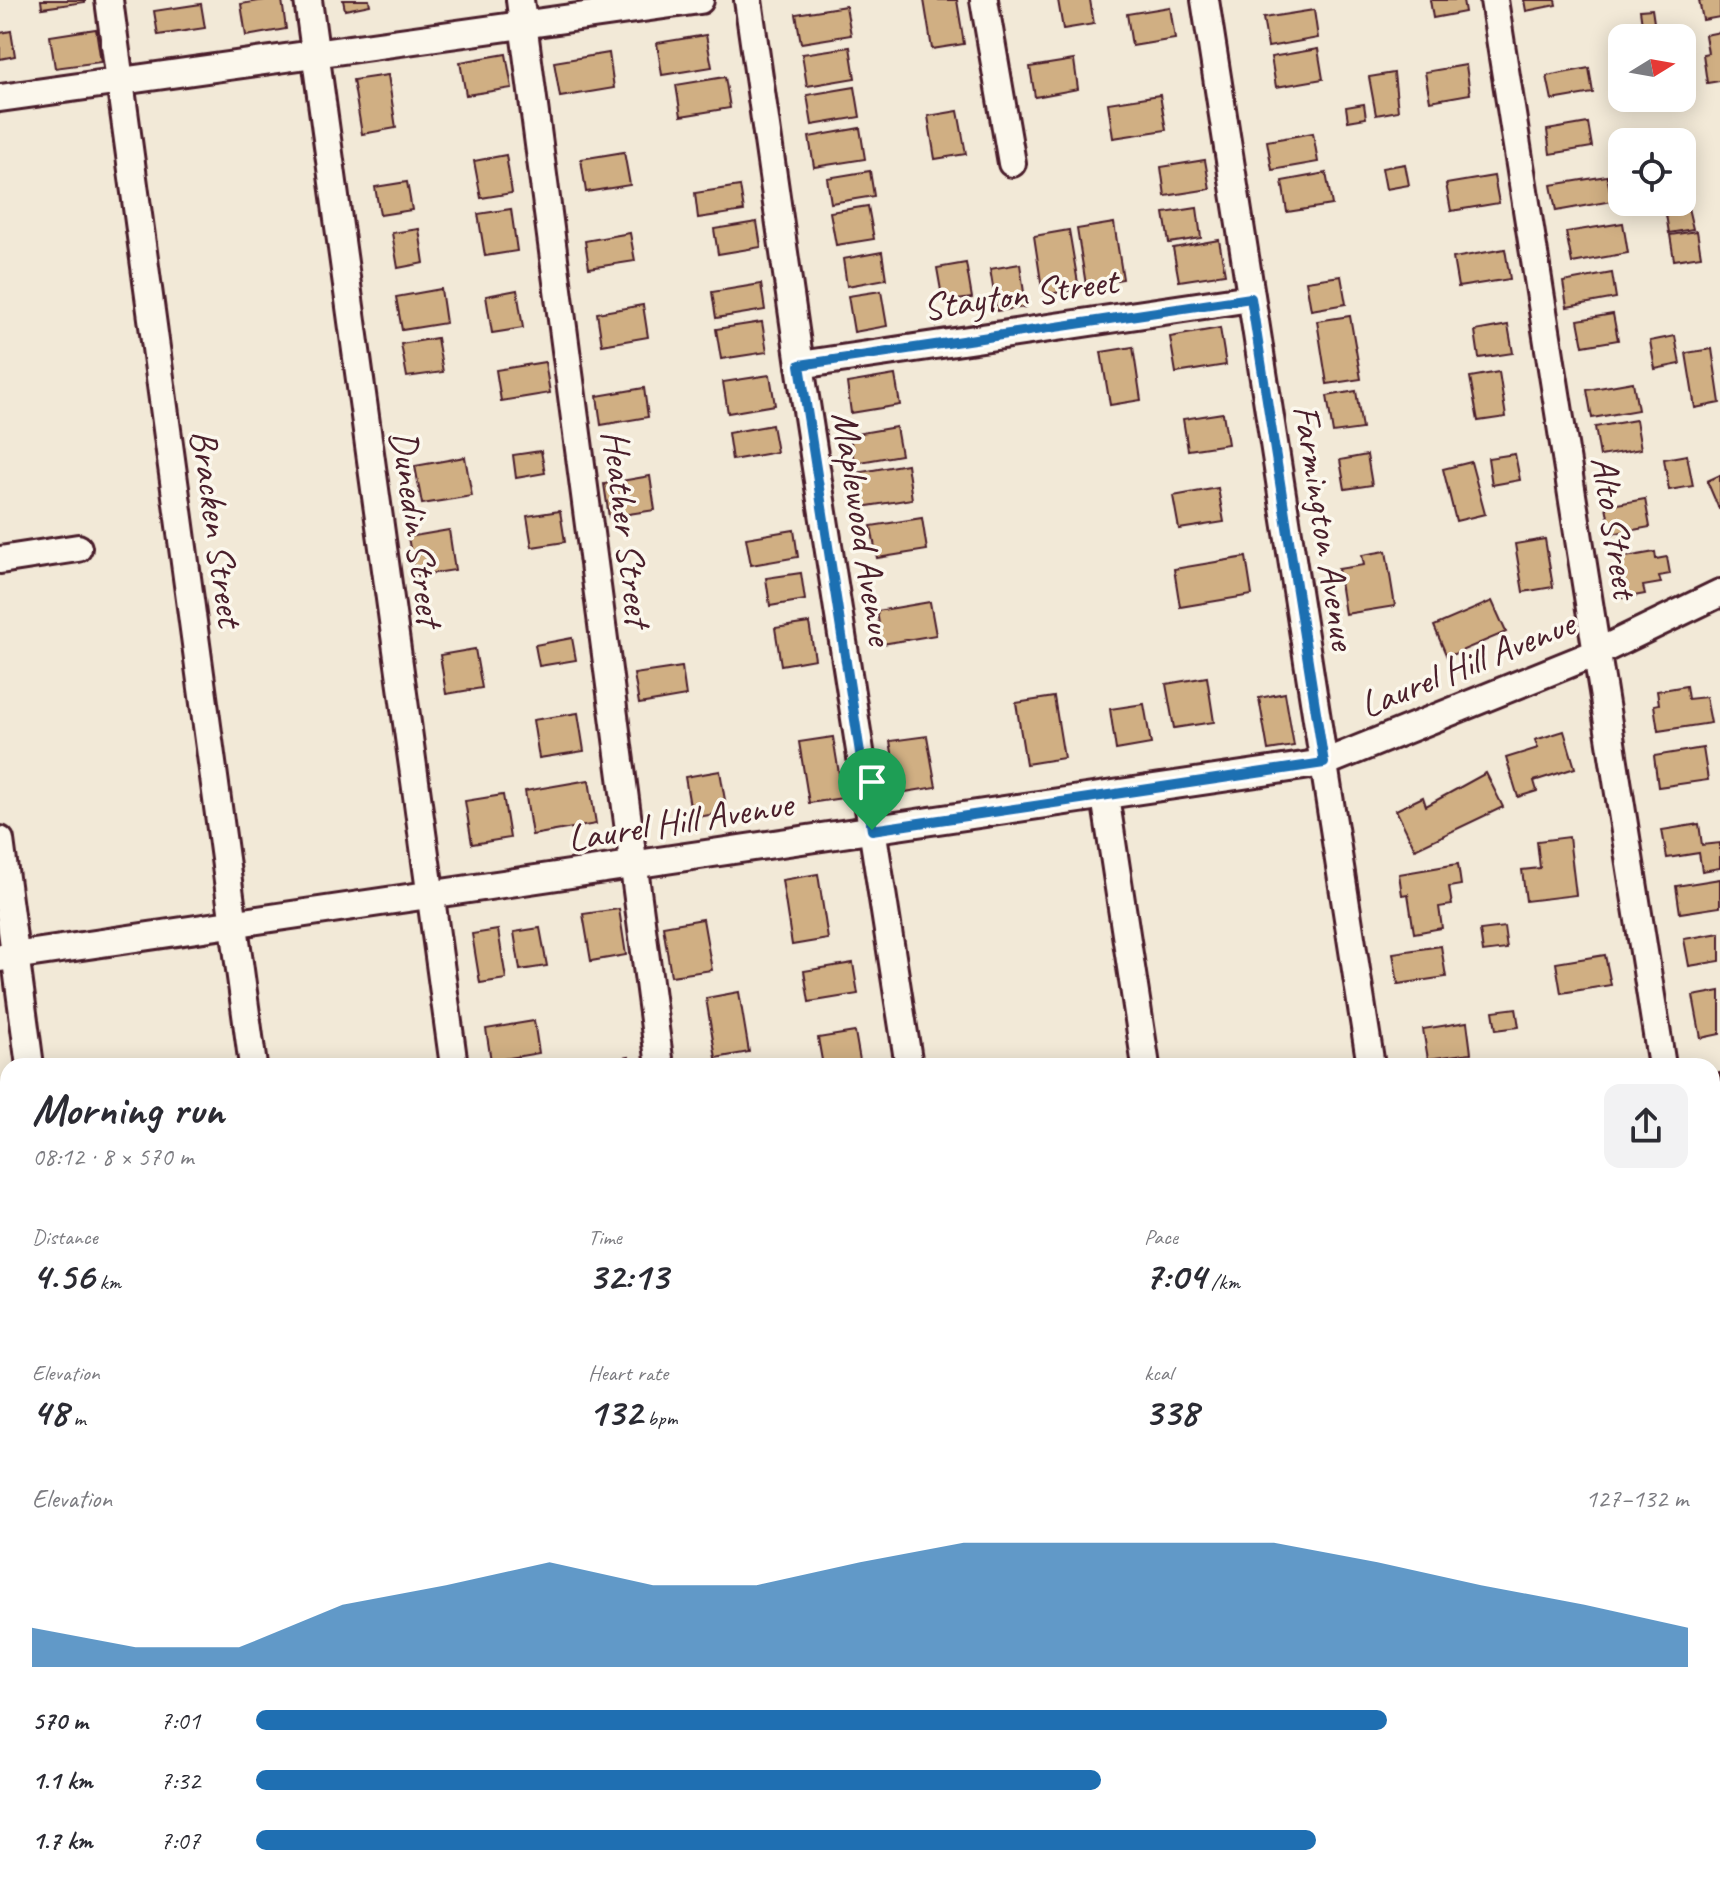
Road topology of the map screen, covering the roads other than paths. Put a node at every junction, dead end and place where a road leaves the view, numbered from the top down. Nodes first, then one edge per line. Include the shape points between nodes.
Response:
1 (109, 0) edge
2 (308, 0) edge
3 (700, 0) edge
4 (748, 0) edge
5 (984, 0) edge
6 (1205, 0) edge
7 (1494, 0) edge
8 (521, 12) edge
9 (315, 54) junction
10 (119, 82) junction
11 (0, 98) edge
12 (1012, 163) dead end
13 (1251, 298) junction
14 (800, 365) junction
15 (78, 548) dead end
16 (0, 560) edge
17 (1720, 593) edge
18 (1596, 653) junction
19 (1324, 763) junction
20 (1105, 796) junction
21 (872, 830) junction
22 (0, 840) edge
23 (633, 866) junction
24 (428, 897) junction
25 (232, 925) junction
26 (8, 957) edge
27 (28, 1058) edge
28 (252, 1058) edge
29 (453, 1058) edge
30 (659, 1058) edge
31 (908, 1058) edge
32 (1145, 1058) edge
33 (1370, 1058) edge
34 (1661, 1058) edge

1 - 10 street, Bracken Street
2 - 9 street, Dunedin Street
3 - 8 street
4 - 14 street, Maplewood Avenue
5 - 12 street
6 - 13 street, Farmington Avenue
7 - 18 street, Alto Street
8 - 9 street
8 - 23 street, Heather Street
9 - 10 street
9 - 24 street, Dunedin Street
10 - 11 street
10 - 25 street, Bracken Street
13 - 14 street, Stayton Street
13 - 19 street, Farmington Avenue
14 - 21 street, Maplewood Avenue
15 - 16 street
17 - 18 street, Laurel Hill Avenue
18 - 19 street, Laurel Hill Avenue
18 - 34 street, Alto Street
19 - 20 street, Laurel Hill Avenue
19 - 33 street, Farmington Avenue
20 - 21 street, Laurel Hill Avenue
20 - 32 street
21 - 23 street, Laurel Hill Avenue
21 - 31 street, Maplewood Avenue
22 - 26 street
23 - 24 street, Laurel Hill Avenue
23 - 30 street, Heather Street
24 - 25 street, Laurel Hill Avenue
24 - 29 street, Dunedin Street
25 - 26 street, Laurel Hill Avenue
25 - 28 street, Bracken Street
26 - 27 street

